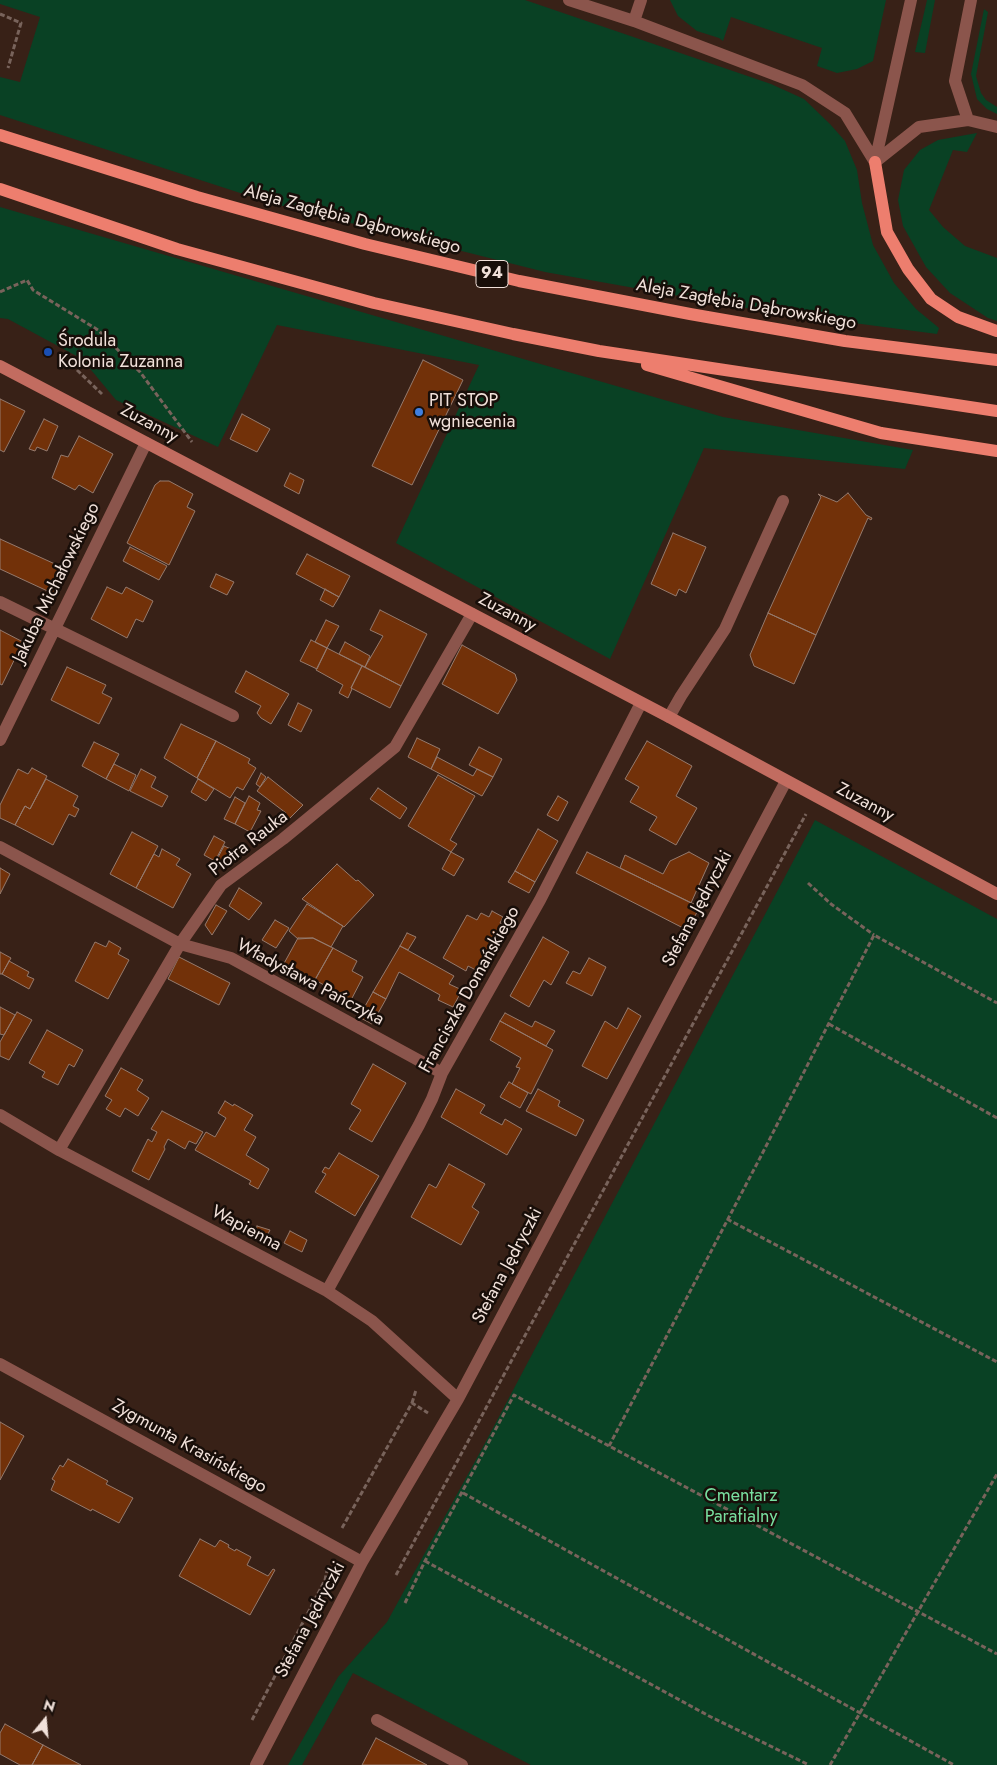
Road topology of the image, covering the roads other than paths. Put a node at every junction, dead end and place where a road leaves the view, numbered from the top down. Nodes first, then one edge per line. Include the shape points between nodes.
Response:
1 (569, 0) edge
2 (641, 0) edge
3 (911, 0) edge
4 (970, 0) edge
5 (634, 21) junction
6 (968, 120) junction
7 (997, 127) edge
8 (0, 135) edge
9 (875, 162) junction
10 (0, 189) edge
11 (997, 331) edge
12 (599, 351) junction
13 (997, 360) edge
14 (0, 366) edge
15 (997, 411) edge
16 (146, 443) junction
17 (997, 451) edge
18 (783, 501) dead end
19 (0, 602) edge
20 (472, 614) junction
21 (53, 629) junction
22 (640, 703) junction
23 (232, 716) dead end
24 (669, 717) junction
25 (0, 740) edge
26 (786, 781) junction
27 (0, 846) edge
28 (997, 894) edge
29 (180, 944) junction
30 (442, 1073) junction
31 (0, 1115) edge
32 (59, 1150) junction
33 (327, 1291) junction
34 (0, 1364) edge
35 (458, 1398) junction
36 (362, 1562) junction
37 (377, 1720) dead end
38 (256, 1765) edge
39 (462, 1765) edge

1 - 5 street
2 - 5 street
3 - 9 street
4 - 6 street via 955,82
5 - 9 street via 802,85 845,113
6 - 7 street
6 - 9 street via 919,127
8 - 13 main road, Aleja Zagłębia Dąbrowskiego / 94 via 197,197 365,244 519,281 845,340
9 - 11 main road via 887,232 908,268 931,299 958,317
10 - 12 main road via 177,248 374,303
12 - 15 main road
12 - 17 main road via 881,433
14 - 16 street, Zuzanny
16 - 20 street, Zuzanny
16 - 21 street, Jakuba Michałowskiego
18 - 24 street via 725,629
19 - 21 street
20 - 22 street, Zuzanny
20 - 29 street, Piotra Rauka via 395,747 221,885
21 - 23 street
21 - 25 street, Jakuba Michałowskiego
22 - 24 street, Zuzanny
22 - 30 street, Franciszka Domańskiego via 540,900
24 - 26 street, Zuzanny
26 - 28 street, Zuzanny
26 - 35 street, Stefana Jędryczki
27 - 29 street, Władysława Pańczyka
29 - 30 street, Władysława Pańczyka via 231,958
29 - 32 street, Piotra Rauka
30 - 33 street, Franciszka Domańskiego via 419,1125
31 - 32 street, Wapienna
32 - 33 street, Wapienna
33 - 35 street, Wapienna via 372,1321
34 - 36 street, Zygmunta Krasińskiego
35 - 36 street, Stefana Jędryczki
36 - 38 street, Stefana Jędryczki
37 - 39 street

